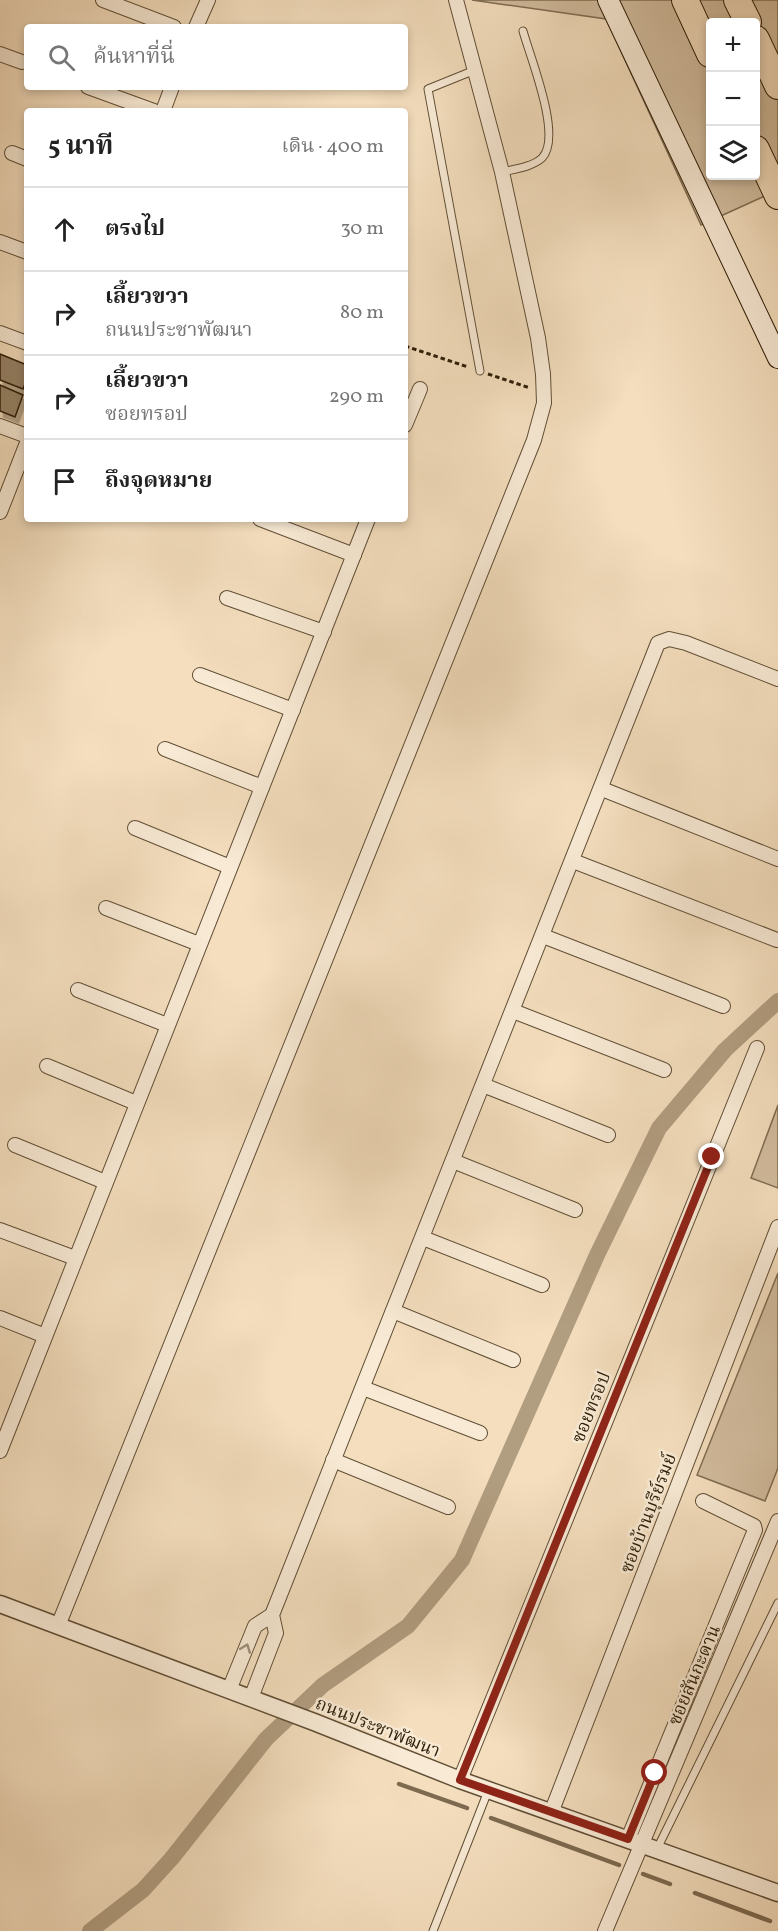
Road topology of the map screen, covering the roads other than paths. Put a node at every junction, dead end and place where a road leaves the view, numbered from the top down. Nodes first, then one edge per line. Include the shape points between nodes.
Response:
1 (103, 0) edge
2 (208, 0) edge
3 (456, 0) edge
4 (608, 0) edge
5 (685, 0) edge
6 (737, 0) edge
7 (746, 18) edge
8 (166, 24) edge
9 (197, 24) edge
10 (522, 31) dead end
11 (706, 44) edge
12 (760, 48) edge
13 (0, 54) edge
14 (22, 62) dead end
15 (475, 70) junction
16 (778, 86) edge
17 (96, 90) edge
18 (171, 90) edge
19 (146, 108) edge
20 (164, 108) edge
21 (12, 153) dead end
22 (760, 157) edge
23 (24, 158) edge
24 (502, 172) junction
25 (776, 191) edge
26 (0, 242) edge
27 (24, 251) edge
28 (0, 333) edge
29 (24, 342) edge
30 (778, 358) edge
31 (480, 371) dead end
32 (413, 396) edge
33 (408, 414) edge
34 (0, 426) edge
35 (24, 435) edge
36 (24, 451) edge
37 (0, 512) edge
38 (268, 522) edge
39 (367, 522) edge
40 (354, 555) junction
41 (227, 598) dead end
42 (324, 632) junction
43 (200, 675) dead end
44 (778, 679) edge
45 (293, 710) junction
46 (165, 749) dead end
47 (262, 787) junction
48 (602, 789) junction
49 (135, 828) dead end
50 (778, 859) edge
51 (573, 861) junction
52 (230, 867) junction
53 (106, 908) dead end
54 (543, 936) junction
55 (777, 940) edge
56 (199, 944) junction
57 (78, 990) dead end
58 (723, 1006) dead end
59 (513, 1011) junction
60 (167, 1025) junction
61 (757, 1048) dead end
62 (47, 1066) dead end
63 (664, 1070) dead end
64 (483, 1085) junction
65 (136, 1103) junction
66 (608, 1136) dead end
67 (15, 1144) dead end
68 (453, 1161) junction
69 (105, 1182) junction
70 (575, 1210) dead end
71 (778, 1227) edge
72 (0, 1230) edge
73 (423, 1238) junction
74 (75, 1258) junction
75 (542, 1285) dead end
76 (393, 1311) junction
77 (0, 1318) edge
78 (45, 1336) junction
79 (513, 1360) dead end
80 (363, 1388) junction
81 (0, 1410) edge
82 (14, 1415) junction
83 (480, 1433) dead end
84 (0, 1451) edge
85 (333, 1461) junction
86 (703, 1501) dead end
87 (448, 1507) dead end
88 (778, 1521) edge
89 (778, 1603) edge
90 (0, 1604) edge
91 (272, 1615) junction
92 (58, 1626) junction
93 (229, 1690) junction
94 (250, 1698) junction
95 (460, 1780) junction
96 (488, 1790) junction
97 (551, 1813) junction
98 (642, 1844) junction
99 (778, 1893) edge
100 (433, 1931) edge
101 (605, 1931) edge

1 - 8 street
2 - 9 street
3 - 15 street
4 - 30 main road
5 - 11 highway
6 - 7 highway
10 - 24 lane via 550,138 542,158
12 - 16 highway
13 - 14 street
15 - 24 street
15 - 31 lane via 428,89
17 - 19 street
18 - 20 street
21 - 23 street
22 - 25 highway
24 - 92 street via 543,374 544,403 534,440
26 - 27 street
28 - 29 street
32 - 33 street
34 - 35 street
36 - 37 street
38 - 40 street
39 - 40 street
40 - 42 street
41 - 42 street
42 - 45 street
43 - 45 street
44 - 48 street via 686,643 669,639 657,644
45 - 47 street
46 - 47 street
47 - 52 street
48 - 50 street
48 - 51 street
49 - 52 street
51 - 54 street
51 - 55 street
52 - 56 street
53 - 56 street
54 - 58 street
54 - 59 street
56 - 60 street
57 - 60 street
59 - 63 street
59 - 64 street
60 - 65 street
61 - 95 street, ซอยทรอป
62 - 65 street
64 - 66 street
64 - 68 street
65 - 69 street
67 - 69 street
68 - 70 street
68 - 73 street
69 - 74 street
71 - 97 street, ซอยบ้านบุรีย์รมย์
72 - 74 street
73 - 75 street
73 - 76 street
74 - 78 street
76 - 79 street
76 - 80 street
77 - 78 street
78 - 82 street
80 - 83 street
80 - 85 street
81 - 82 street
82 - 84 street
85 - 87 street
85 - 91 street
86 - 98 street via 754,1526 755,1530
88 - 98 street, ซอยสันกะดาน
89 - 98 lane
90 - 92 street, ถนนประชาพัฒนา
93 -> 91 street via 255,1626
91 - 94 street via 276,1633
92 - 93 street, ถนนประชาพัฒนา
93 - 94 street, ถนนประชาพัฒนา
94 - 95 street, ถนนประชาพัฒนา
95 - 96 street, ถนนประชาพัฒนา
96 - 97 street, ถนนประชาพัฒนา
96 - 100 lane
97 - 98 street, ถนนประชาพัฒนา
98 - 99 street, ถนนประชาพัฒนา
98 - 101 street

